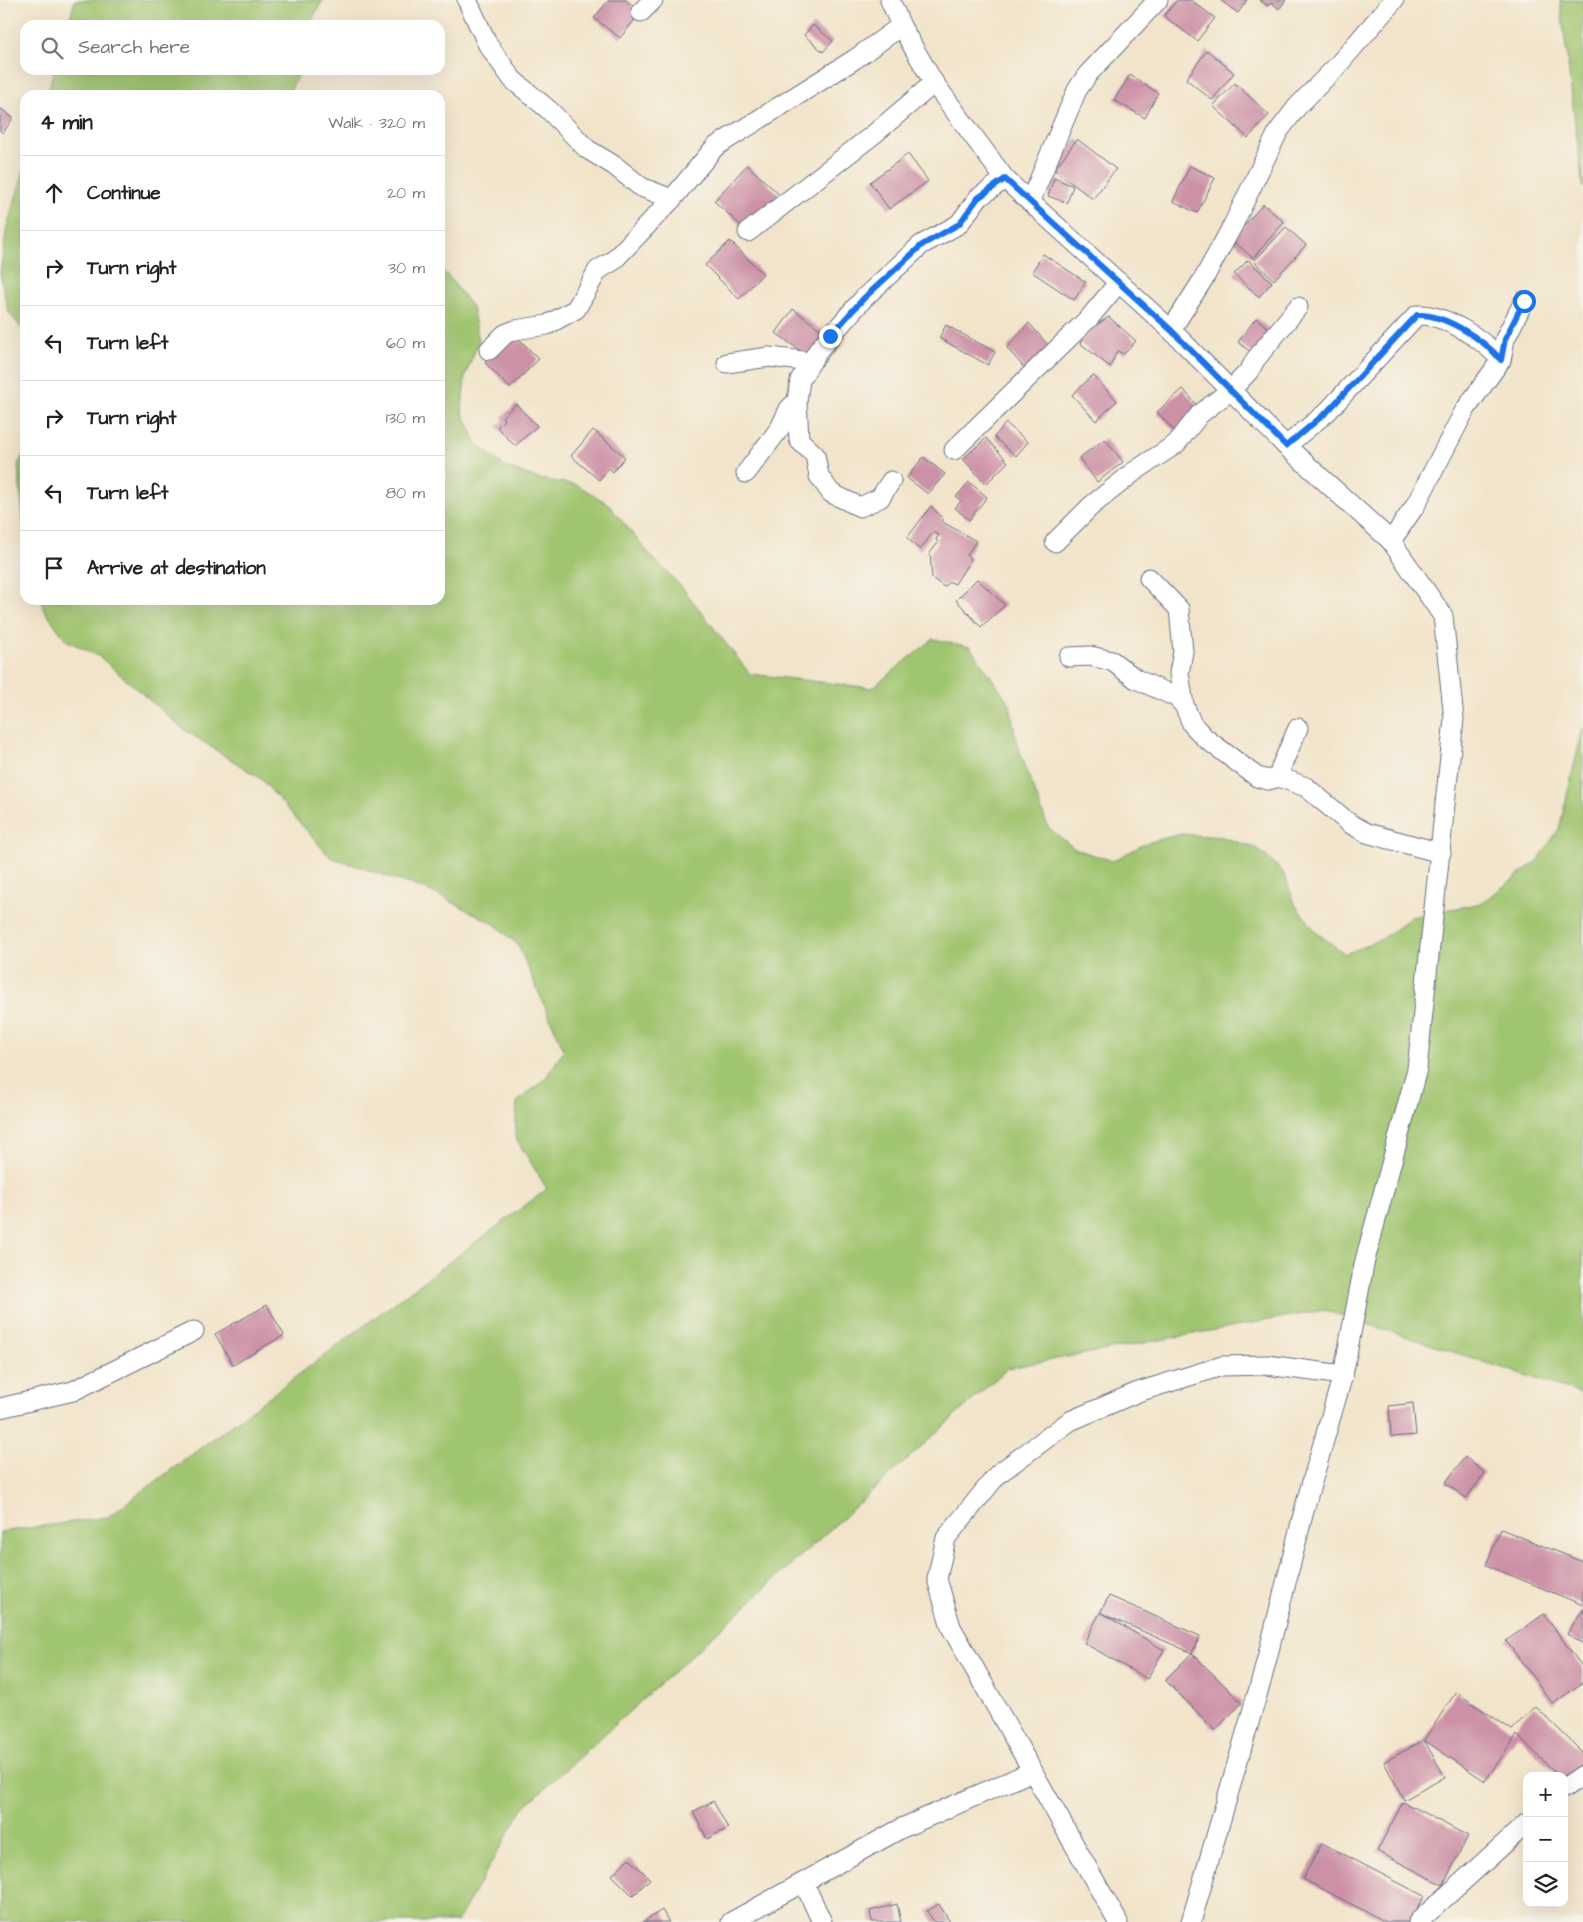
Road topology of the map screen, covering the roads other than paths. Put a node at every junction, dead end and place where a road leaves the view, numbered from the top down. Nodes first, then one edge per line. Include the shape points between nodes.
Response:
1 (467, 0) edge
2 (890, 0) edge
3 (1158, 0) edge
4 (1394, 0) edge
5 (901, 26) junction
6 (934, 83) junction
7 (1005, 179) junction
8 (672, 199) junction
9 (1030, 202) junction
10 (748, 232) dead end
11 (1119, 282) junction
12 (1524, 301) dead end
13 (1298, 307) dead end
14 (1171, 330) junction
15 (489, 350) dead end
16 (1501, 360) junction
17 (811, 362) junction
18 (727, 363) dead end
19 (1231, 390) junction
20 (798, 401) junction
21 (1286, 446) junction
22 (954, 450) dead end
23 (746, 473) dead end
24 (891, 480) dead end
25 (1391, 541) junction
26 (1055, 542) dead end
27 (1149, 578) dead end
28 (1070, 657) dead end
29 (1184, 705) junction
30 (1298, 728) dead end
31 (1279, 777) junction
32 (1441, 853) junction
33 (194, 1331) dead end
34 (1343, 1375) junction
35 (0, 1408) edge
36 (1033, 1771) junction
37 (1583, 1775) edge
38 (1568, 1785) edge
39 (1523, 1827) edge
40 (804, 1883) junction
41 (731, 1922) edge
42 (822, 1922) edge
43 (1118, 1922) edge
44 (1191, 1922) edge
45 (1418, 1922) edge

1 - 8 street via 488,45 513,80 549,110 587,149 641,187
2 - 5 street
3 - 9 street via 1088,74 1077,90
4 - 14 street via 1337,66 1297,106 1278,132 1234,225
5 - 6 street
5 - 8 street via 715,147
6 - 7 street
6 - 10 street
7 - 9 street
7 - 17 street via 978,198 959,224 922,245 864,298
8 - 15 street via 612,261 598,270 576,309 547,325 505,334
9 - 11 street
11 - 14 street
11 - 22 street via 1090,317
12 - 16 street via 1505,339
13 - 19 street
14 - 19 street
16 - 21 street via 1492,350 1448,320 1427,314 1417,315 1327,412
16 - 25 street via 1465,410 1416,506
17 - 18 street via 769,356
17 - 20 street via 800,380
19 - 21 street
19 - 26 street via 1200,414 1176,444 1091,506
20 - 23 street via 789,409 780,428
20 - 24 street via 799,440 815,455 819,476 831,493 860,507 880,498
21 - 25 street
25 - 32 street via 1443,616 1454,719
27 - 29 street via 1179,609 1183,652 1179,673
28 - 29 street via 1090,656 1112,661 1136,679 1176,697
29 - 31 street via 1192,724 1205,738 1257,777 1268,780
30 - 31 street
31 - 32 street via 1306,787 1349,823 1367,833
32 - 34 street via 1417,1069 1365,1260
33 - 35 street via 73,1391
34 - 36 street via 1267,1365 1222,1366 1138,1392 1070,1421 998,1474 946,1538 937,1579 951,1627
34 - 44 street via 1262,1678
36 - 40 street via 902,1828
36 - 43 street
37 - 38 street
39 - 45 street
40 - 41 street
40 - 42 street

